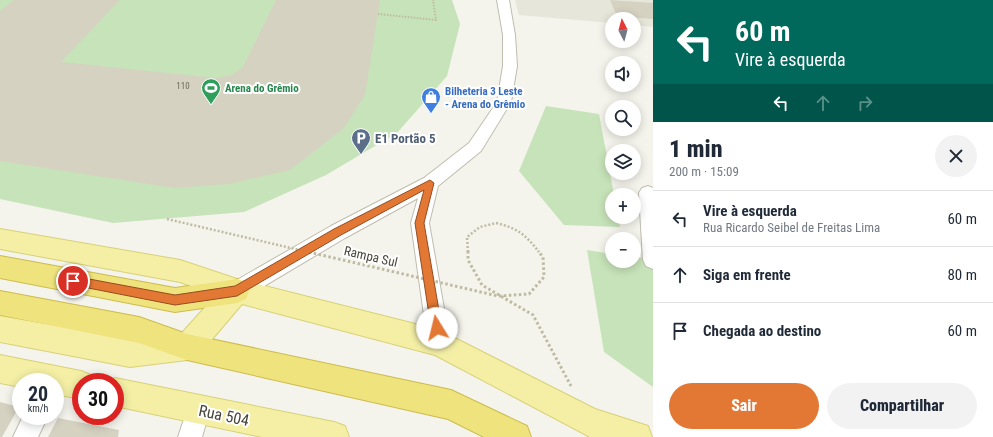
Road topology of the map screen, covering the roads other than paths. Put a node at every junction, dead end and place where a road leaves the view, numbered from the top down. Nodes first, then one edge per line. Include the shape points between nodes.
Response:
1 (503, 0) edge
2 (430, 183) junction
3 (648, 193) dead end
4 (0, 239) edge
5 (653, 260) edge
6 (0, 267) edge
7 (237, 291) junction
8 (0, 303) edge
9 (3, 331) edge
10 (439, 344) junction
11 (187, 347) junction
12 (0, 369) edge
13 (18, 373) edge
14 (124, 394) edge
15 (198, 409) junction
16 (31, 425) edge
17 (25, 437) edge
18 (190, 437) edge
19 (334, 437) edge
20 (516, 437) edge
21 (637, 437) edge

1 - 2 street via 509,35 510,66 504,102 475,147
2 - 7 street via 338,232
2 - 10 street via 420,223
3 - 5 street
4 - 7 main road via 180,271
6 - 7 highway via 175,300
7 - 10 main road
7 - 11 main road
8 - 11 highway via 139,330
9 - 11 main road via 130,353
10 - 21 main road via 590,422
11 - 20 highway via 451,405
12 - 13 main road
14 - 15 main road, Rua 504
15 - 18 street
15 - 19 main road, Rua 504
16 - 17 street

